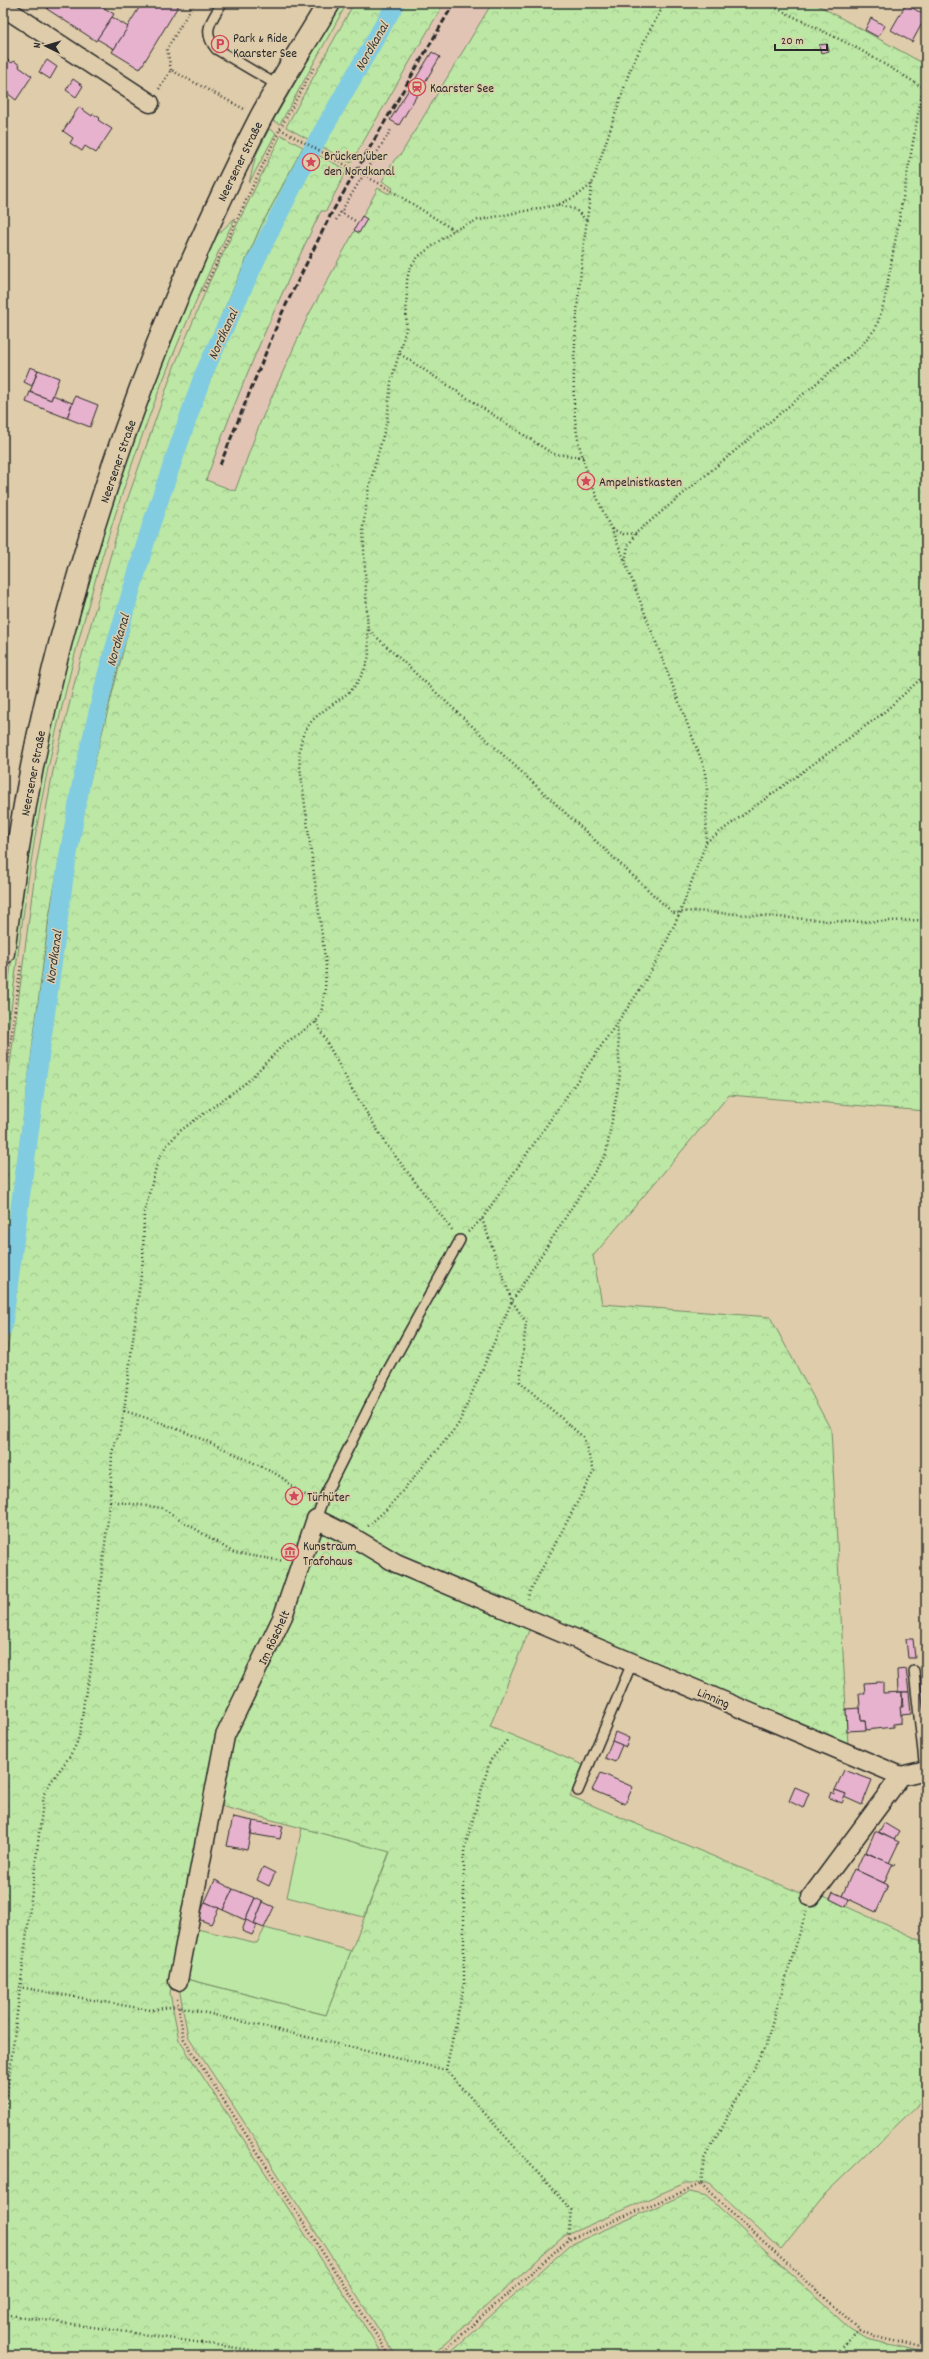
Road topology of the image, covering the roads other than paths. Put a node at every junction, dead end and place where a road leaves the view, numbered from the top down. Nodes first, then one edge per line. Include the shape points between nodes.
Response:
1 (222, 3) edge
2 (329, 3) edge
3 (3, 7) edge
4 (279, 86) junction
5 (150, 103) road end
6 (12, 956) edge
7 (460, 1240) road end
8 (316, 1519) junction
9 (632, 1663) junction
10 (914, 1671) dead end
11 (926, 1770) edge
12 (901, 1776) junction
13 (578, 1791) dead end
14 (811, 1897) road end
15 (178, 1981) road end

1 - 4 lane via 209,24 210,41 216,49
2 - 4 main road, Neersener Straße
3 - 5 street
4 - 6 main road, Neersener Straße via 225,188 189,272 153,360 102,505 58,655 42,723 14,872
7 - 8 lane via 382,1381 324,1497
8 - 9 street, Linning via 396,1563
8 - 15 street, Im Röschelt via 284,1616 225,1736
9 - 12 street, Linning
9 - 13 lane
10 - 11 lane
11 - 12 street
12 - 14 street

